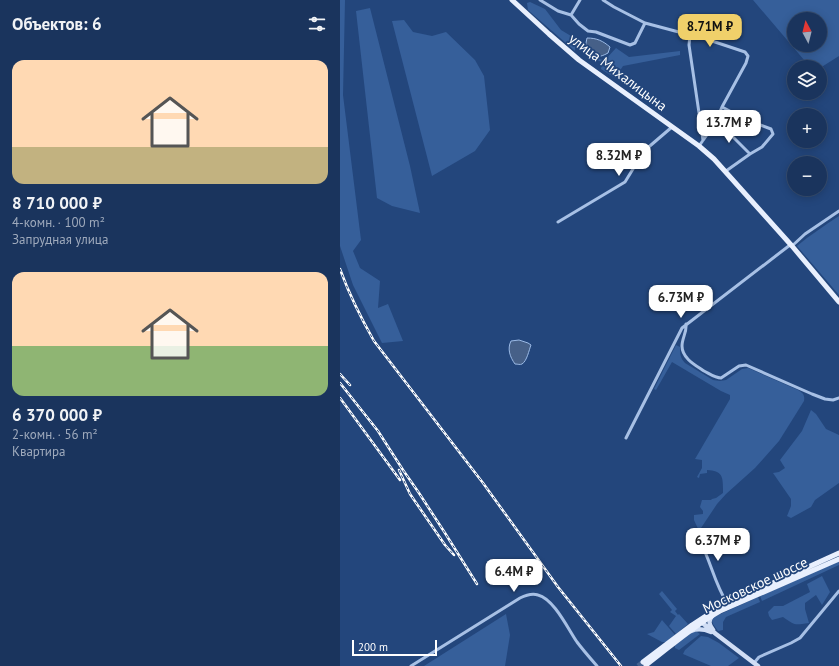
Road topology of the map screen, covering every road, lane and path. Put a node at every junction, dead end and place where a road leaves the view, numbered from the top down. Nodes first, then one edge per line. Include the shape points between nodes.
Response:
1 (512, 0) edge
2 (540, 0) edge
3 (580, 0) edge
4 (603, 0) edge
5 (571, 15) junction
6 (645, 23) junction
7 (690, 35) junction
8 (722, 107) junction
9 (714, 125) junction
10 (672, 127) junction
11 (703, 140) junction
12 (699, 146) junction
13 (750, 154) junction
14 (726, 172) junction
15 (839, 211) edge
16 (558, 222) dead end
17 (791, 246) junction
18 (839, 302) edge
19 (686, 324) junction
20 (839, 398) edge
21 (626, 438) dead end
22 (698, 537) dead end
23 (839, 553) edge
24 (839, 559) edge
25 (839, 591) edge
26 (726, 603) junction
27 (712, 616) junction
28 (700, 621) junction
29 (690, 631) junction
30 (716, 634) junction
31 (645, 663) edge
32 (756, 664) edge
33 (412, 666) edge
34 (597, 666) edge

1 - 10 main road, улица Михалицына via 579,60
2 - 5 street via 558,11
3 - 5 street
4 - 6 street
5 - 6 street via 588,31 630,45 635,43
6 - 7 street
7 - 8 street via 745,52 748,56
7 - 11 street via 689,45
8 - 9 street
8 - 13 street via 747,120 771,128 773,134 762,147
9 - 11 street
9 - 13 street via 730,134
10 - 12 main road, улица Михалицына
10 - 16 street via 644,151 625,182
11 - 12 street
12 - 14 main road, улица Михалицына
13 - 14 street
14 - 17 main road, улица Михалицына
15 - 17 street
17 - 18 main road, улица Михалицына
17 - 19 street
19 - 20 street via 683,352 692,364 713,376 721,378 739,366 746,365 825,399
19 - 21 street
22 - 26 street
23 - 26 main road, Московское шоссе
24 - 27 main road, Московское шоссе
25 - 32 street via 800,638 759,657
26 - 28 main road, Московское шоссе
27 - 28 main road, Московское шоссе
27 - 30 main road via 710,624
28 - 29 main road, Московское шоссе
28 - 30 main road
28 - 31 main road, Московское шоссе
29 - 30 main road via 702,629
29 - 31 main road, Московское шоссе
30 - 32 main road
33 - 34 street via 520,598 536,594 554,607 577,642

